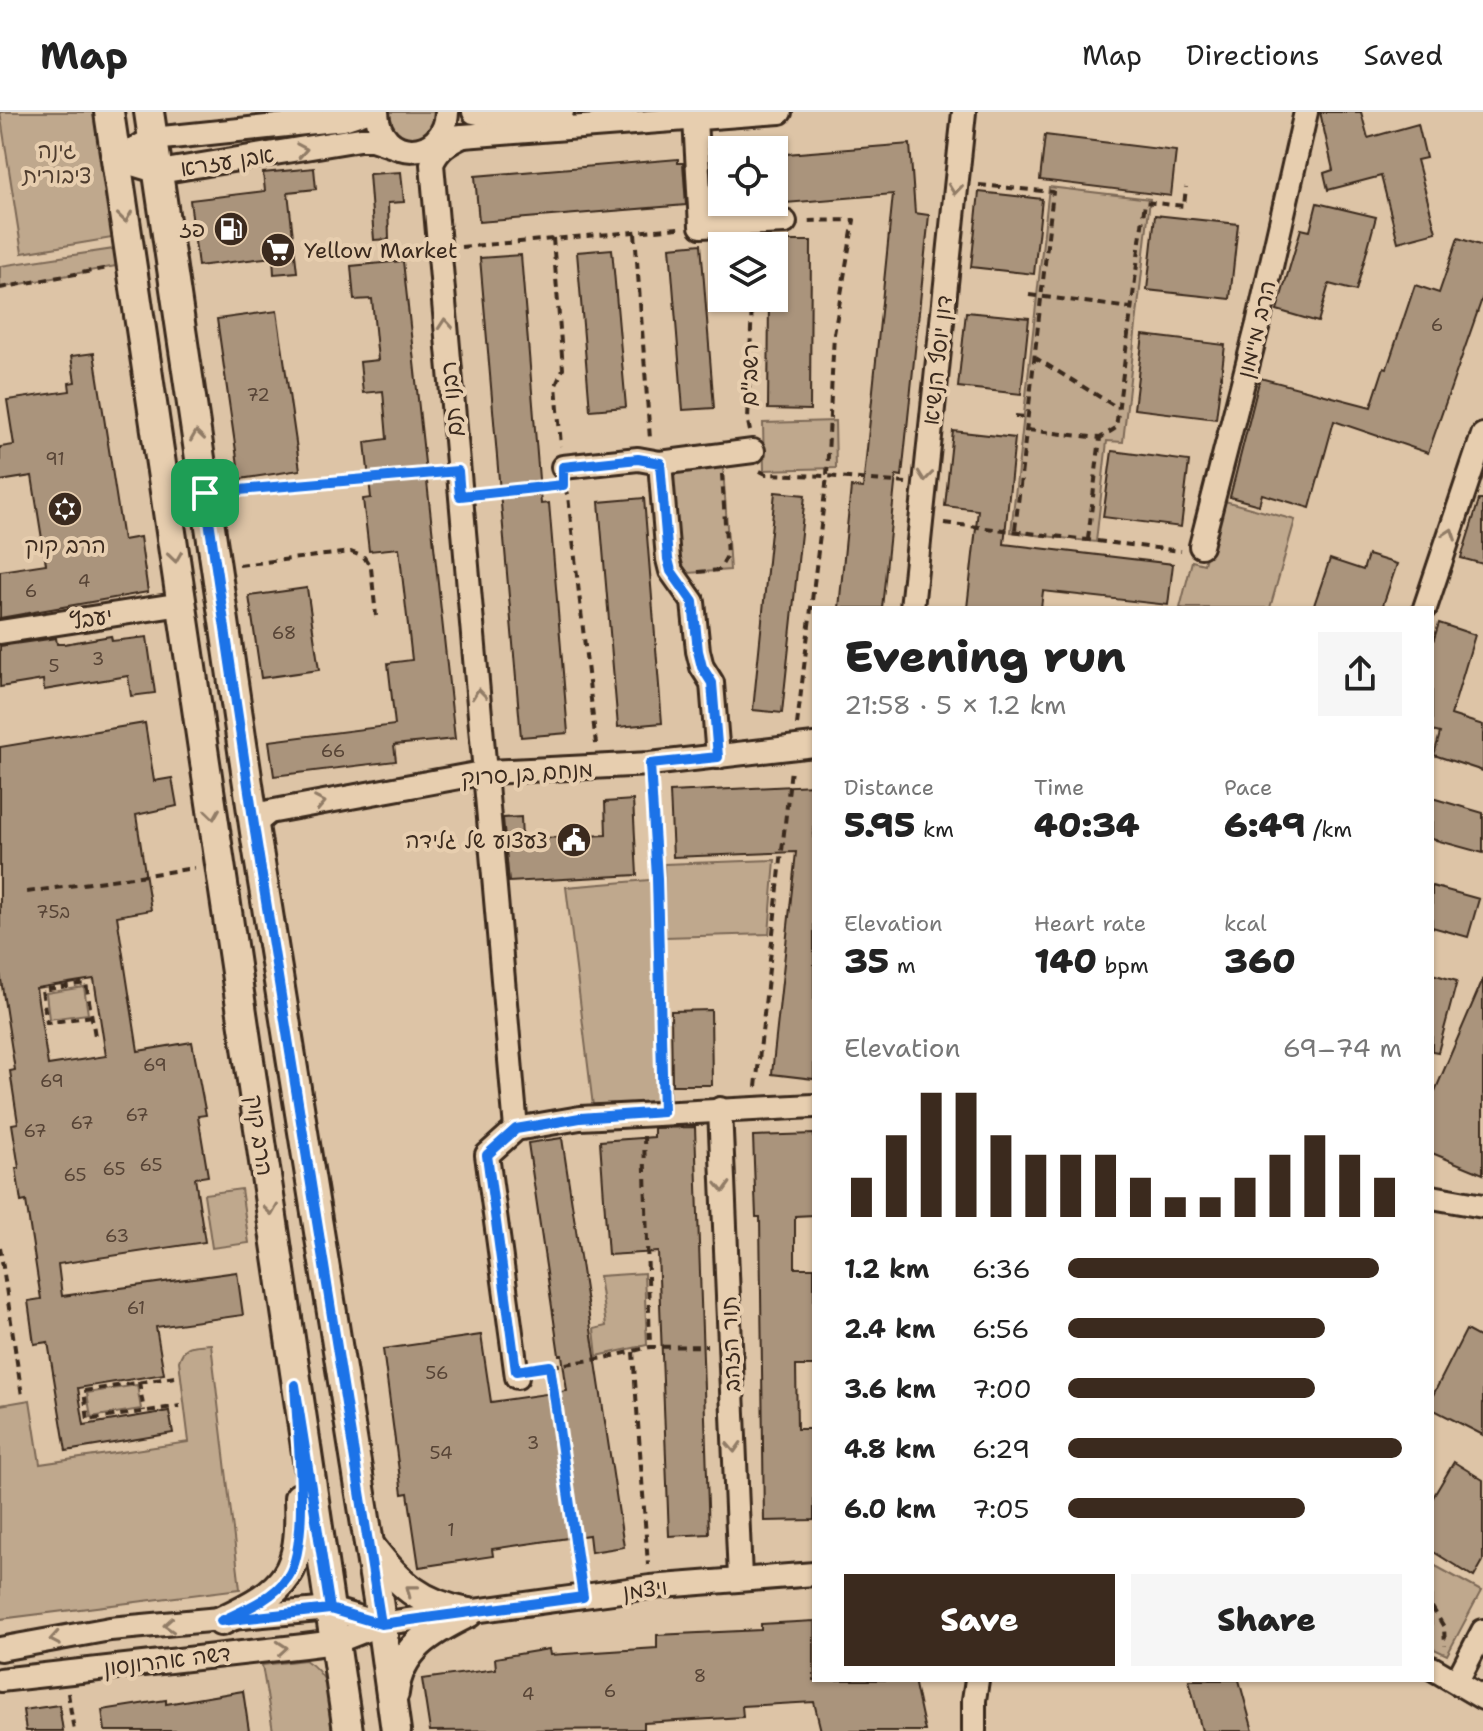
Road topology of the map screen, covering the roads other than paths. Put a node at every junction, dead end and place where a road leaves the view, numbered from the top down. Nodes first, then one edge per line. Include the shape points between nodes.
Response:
1 (109, 112) edge
2 (364, 112) edge
3 (377, 112) edge
4 (447, 112) edge
5 (474, 112) edge
6 (562, 112) edge
7 (780, 112) edge
8 (964, 112) edge
9 (1306, 112) edge
10 (695, 119) junction
11 (151, 126) edge
12 (463, 136) junction
13 (434, 143) junction
14 (399, 148) junction
15 (116, 159) junction
16 (159, 172) junction
17 (785, 222) road end
18 (1483, 435) edge
19 (753, 451) road end
20 (656, 463) junction
21 (563, 476) road end
22 (1201, 546) road end
23 (182, 604) junction
24 (912, 606) edge
25 (1426, 606) edge
26 (0, 632) edge
27 (804, 746) edge
28 (718, 757) junction
29 (487, 772) junction
30 (255, 832) junction
31 (812, 1106) edge
32 (720, 1109) junction
33 (516, 1129) junction
34 (1434, 1197) edge
35 (1483, 1206) edge
36 (517, 1374) road end
37 (295, 1385) junction
38 (368, 1544) junction
39 (812, 1574) edge
40 (740, 1578) junction
41 (330, 1609) junction
42 (468, 1613) junction
43 (221, 1621) junction
44 (381, 1624) junction
45 (1483, 1631) edge
46 (335, 1642) junction
47 (0, 1649) edge
48 (1434, 1669) edge
49 (0, 1680) edge
50 (1457, 1681) junction
51 (977, 1682) edge
52 (1483, 1698) edge
53 (393, 1703) junction
54 (348, 1731) edge
55 (396, 1731) edge
56 (974, 1731) edge

1 - 15 main road, הרב קוק
2 - 11 street, אבן עזרא via 343,119
3 - 14 street via 382,133
4 - 13 street
5 - 6 street via 497,117
7 - 10 street
8 -> 24 street, דון יוסף הנשיא
9 - 22 street, הרב מיימון
10 - 12 street
10 - 17 street via 701,226
11 - 15 street, אבן עזרא
11 - 16 main road, הרב קוק
12 - 13 street
29 -> 12 street, רבנו תם via 432,164 445,145
13 - 14 street via 411,151
16 -> 14 street, אבן עזרא via 360,139
15 - 16 street, אבן עזרא
15 -> 23 main road, הרב קוק
30 -> 16 main road, הרב קוק
25 -> 18 street
19 - 20 street
20 - 21 street via 638,459
20 - 28 street via 668,559 693,602 698,651 712,683
23 - 26 street, יעבץ
23 -> 37 main road, הרב קוק
27 - 28 street, מנחם בן סרוק
28 - 29 street, מנחם בן סרוק
30 -> 29 street, מנחם בן סרוק via 260,817 269,812
29 - 33 street, רבנו תם
30 - 38 main road, הרב קוק
31 - 32 street
32 - 33 street via 580,1118
32 -> 40 street, תור הזהב
33 - 36 street via 487,1155
34 - 35 street
37 - 41 main road, הרב קוק
37 - 43 main road via 298,1551 280,1585 258,1604
42 -> 38 main road via 441,1608 417,1595
38 - 44 main road, הרב קוק
39 - 40 street, ויצמן
40 - 42 street, ויצמן
41 - 43 street, דשה אהרונסון
41 - 44 street, ויצמן
41 - 46 main road, הרב קוק
42 - 44 street, ויצמן
42 - 53 main road via 414,1646 399,1670
43 -> 47 street, דשה אהרונסון via 110,1629
44 - 46 street, ויצמן
44 - 53 main road, הרב קוק
45 - 50 street
49 -> 46 street, דשה אהרונסון
46 - 54 main road, הרב קוק
48 - 50 street
50 - 52 street
51 - 56 street
53 - 55 main road, הרב קוק

